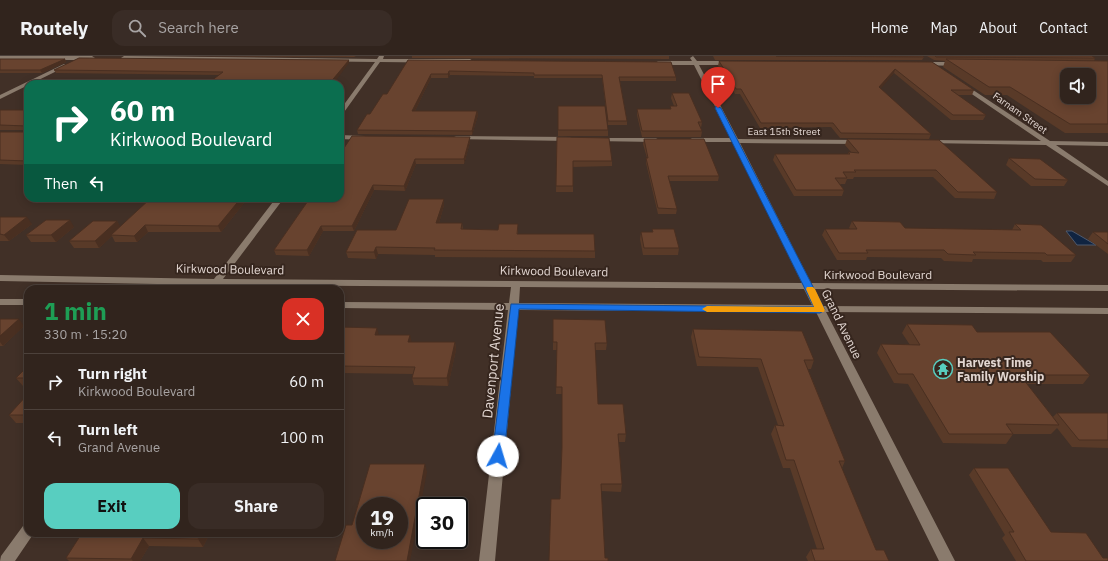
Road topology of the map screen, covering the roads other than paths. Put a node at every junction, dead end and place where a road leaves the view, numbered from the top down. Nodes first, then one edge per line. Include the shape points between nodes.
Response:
1 (921, 56) edge
2 (82, 57) edge
3 (0, 58) edge
4 (95, 58) edge
5 (118, 58) edge
6 (380, 58) edge
7 (694, 59) edge
8 (474, 61) edge
9 (648, 62) edge
10 (735, 63) edge
11 (917, 64) edge
12 (932, 64) junction
13 (964, 64) edge
14 (945, 73) edge
15 (35, 80) edge
16 (957, 81) edge
17 (24, 85) edge
18 (0, 97) edge
19 (344, 108) edge
20 (344, 137) edge
21 (372, 138) edge
22 (450, 138) edge
23 (577, 139) edge
24 (585, 140) edge
25 (663, 140) edge
26 (687, 140) edge
27 (734, 141) junction
28 (867, 142) edge
29 (922, 142) edge
30 (1047, 143) junction
31 (1108, 144) edge
32 (1108, 184) edge
33 (277, 202) edge
34 (0, 278) edge
35 (516, 284) junction
36 (214, 285) edge
37 (809, 286) junction
38 (1108, 288) edge
39 (0, 302) edge
40 (24, 302) edge
41 (344, 305) edge
42 (515, 306) junction
43 (820, 310) junction
44 (1108, 312) edge
45 (24, 536) edge
46 (6, 561) edge
47 (487, 561) edge
48 (946, 561) edge

1 - 12 street
2 - 3 street
2 - 4 street
2 - 15 street
5 - 6 street
6 - 8 street
6 - 19 street
7 - 9 street
7 - 10 street
7 - 27 street, Grand Avenue
11 - 12 street
12 - 13 street
12 - 14 street
16 - 30 street, Farnam Street
17 - 18 street
20 - 21 street
22 - 23 street
24 - 25 street
26 - 27 street, East 15th Street
27 - 28 street, East 15th Street
27 - 37 street, Grand Avenue
29 - 30 street
30 - 31 street
30 - 32 street, Farnam Street
33 - 36 street
34 - 36 street, Kirkwood Boulevard
35 - 36 street, Kirkwood Boulevard
35 - 37 street, Kirkwood Boulevard
35 - 42 street, Davenport Avenue
37 - 38 street, Kirkwood Boulevard
37 - 43 street, Grand Avenue
39 - 40 street
41 - 42 street
42 - 43 street
42 - 47 street, Davenport Avenue
43 - 44 street
43 - 48 street, Grand Avenue
45 - 46 street

